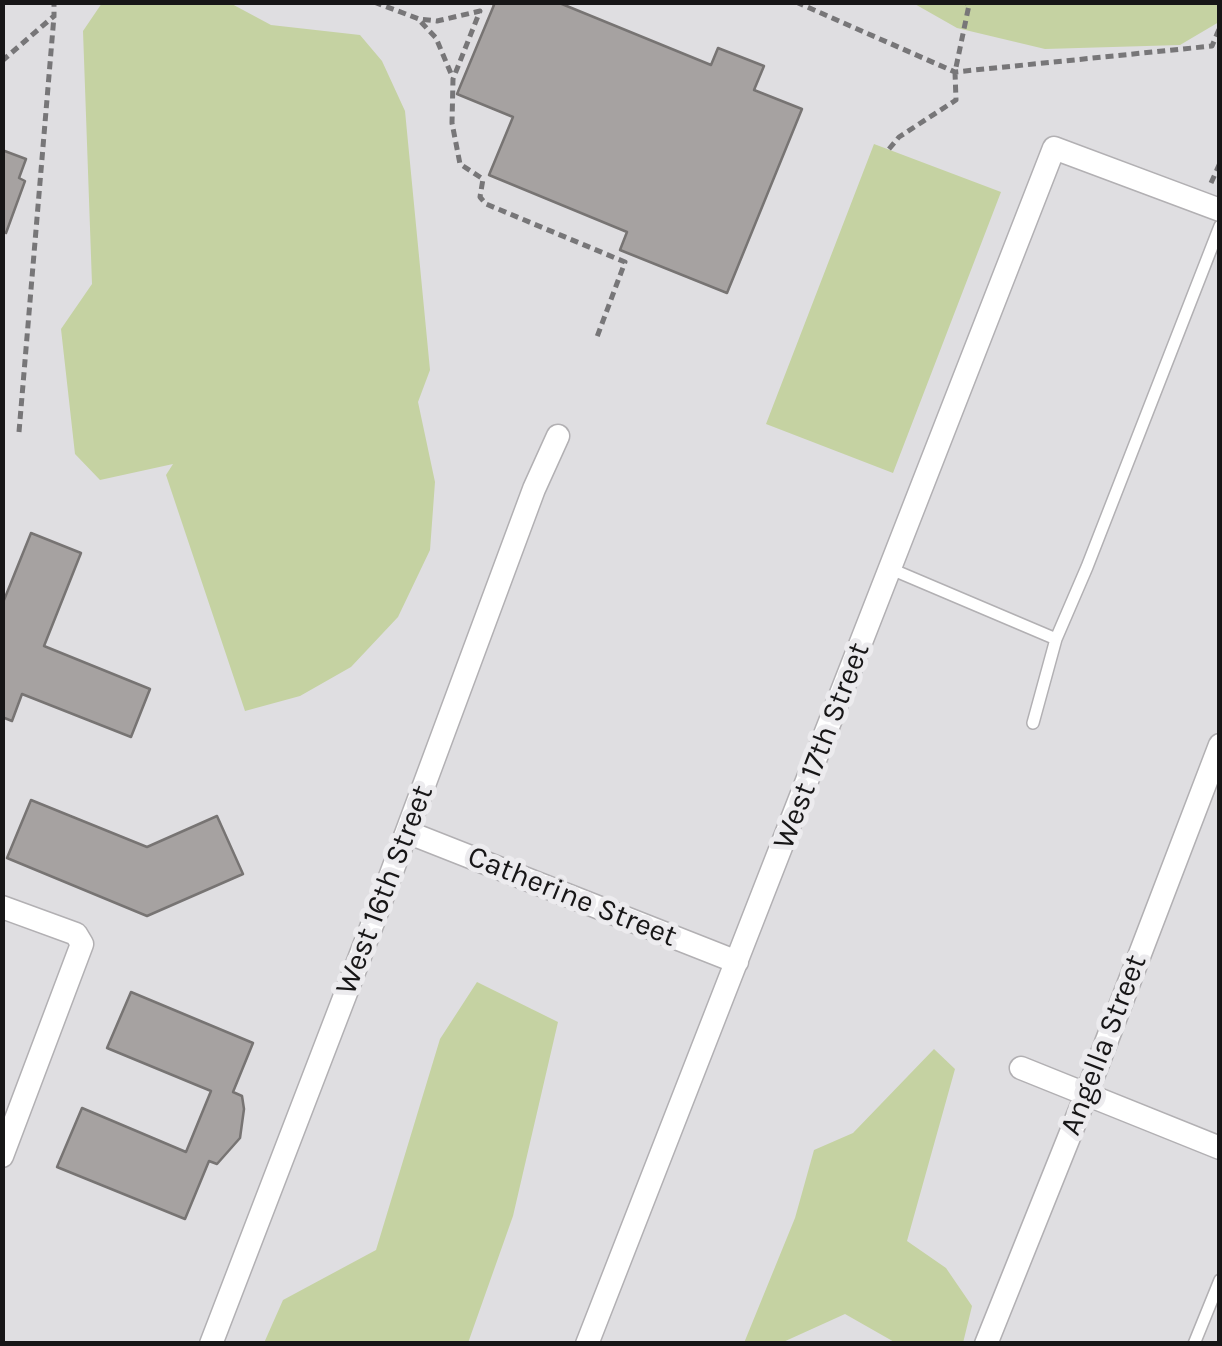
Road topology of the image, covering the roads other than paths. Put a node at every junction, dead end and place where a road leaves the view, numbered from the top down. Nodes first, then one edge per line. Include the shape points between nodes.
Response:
1 (1220, 210) edge
2 (1220, 226) edge
3 (558, 436) dead end
4 (891, 570) junction
5 (1056, 638) junction
6 (1034, 723) dead end
7 (1220, 745) edge
8 (407, 832) junction
9 (2, 907) edge
10 (737, 962) junction
11 (1020, 1068) dead end
12 (1086, 1095) junction
13 (1220, 1148) edge
14 (2, 1156) edge
15 (1220, 1280) edge
16 (211, 1344) edge
17 (587, 1344) edge
18 (986, 1344) edge
19 (1194, 1344) edge

1 - 4 street, West 17th Street via 1054,148
2 - 5 lane
3 - 8 street, West 16th Street
4 - 5 lane
4 - 10 street, West 17th Street
5 - 6 lane
7 - 12 street, Angella Street
8 - 10 street, Catherine Street
8 - 16 street, West 16th Street
9 - 14 street via 76,934 82,944
10 - 17 street, West 17th Street
11 - 12 street
12 - 13 street
12 - 18 street, Angella Street
15 - 19 lane

